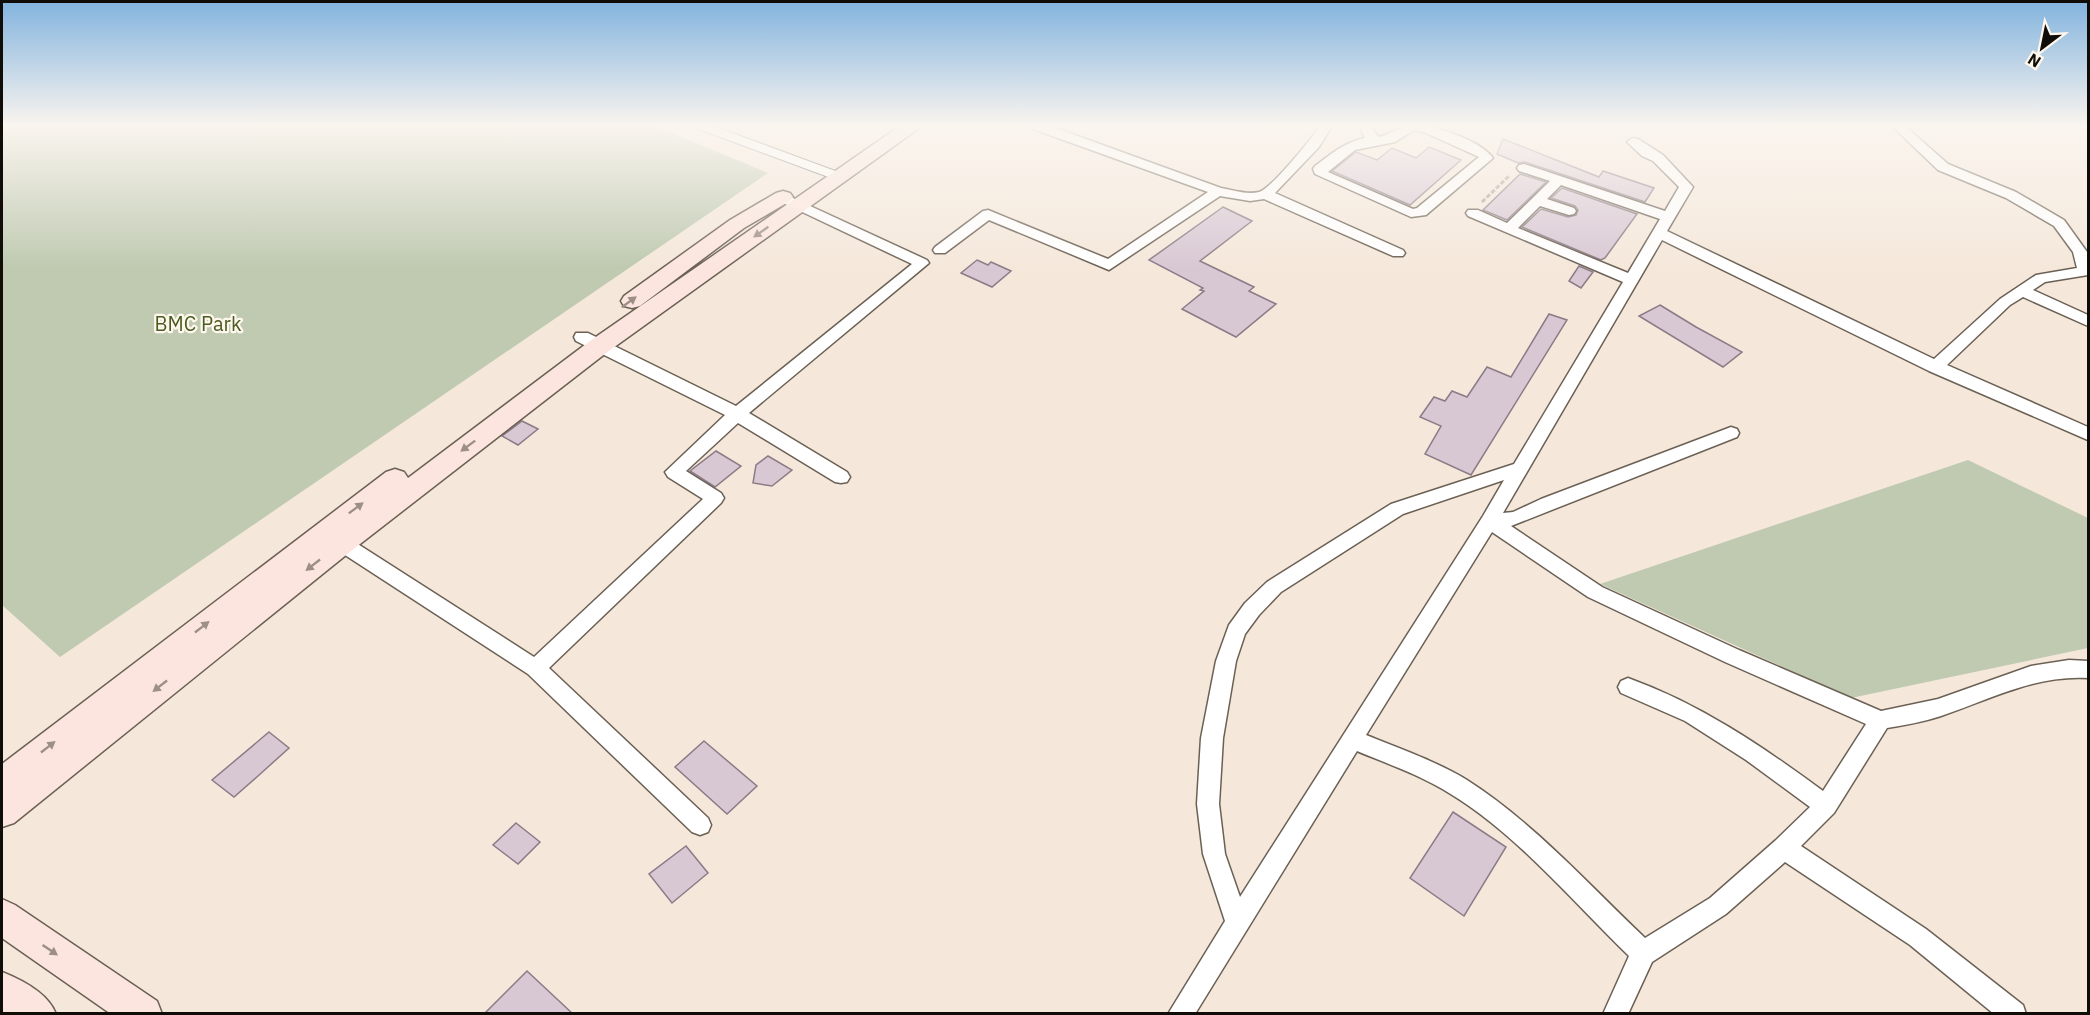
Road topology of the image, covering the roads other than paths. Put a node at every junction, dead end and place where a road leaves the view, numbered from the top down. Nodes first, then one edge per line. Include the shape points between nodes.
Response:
1 (831, 173) edge
2 (1169, 173) edge
3 (1285, 173) edge
4 (1322, 173) edge
5 (1468, 173) edge
6 (1540, 173) edge
7 (1673, 173) edge
8 (1958, 173) edge
9 (1560, 180) junction
10 (1218, 191) junction
11 (1265, 194) junction
12 (790, 201) junction
13 (1538, 201) junction
14 (1569, 211) dead end
15 (1473, 213) road end
16 (1664, 225) junction
17 (1509, 229) junction
18 (940, 250) dead end
19 (1398, 253) dead end
20 (1632, 280) junction
21 (2022, 291) junction
22 (2088, 321) edge
23 (590, 342) junction
24 (1935, 367) junction
25 (737, 414) junction
26 (1731, 433) dead end
27 (2088, 434) edge
28 (1521, 468) junction
29 (841, 477) dead end
30 (1489, 521) junction
31 (333, 537) junction
32 (535, 668) junction
33 (2088, 669) edge
34 (1628, 687) dead end
35 (1880, 720) junction
36 (1353, 739) junction
37 (2, 783) edge
38 (1826, 806) junction
39 (2, 812) edge
40 (700, 825) dead end
41 (1784, 848) junction
42 (2, 917) edge
43 (1237, 922) junction
44 (1643, 953) junction
45 (2, 990) edge
46 (38, 1014) edge
47 (144, 1014) edge
48 (1180, 1014) edge
49 (1615, 1014) edge
50 (2014, 1014) edge

1 - 12 street
2 - 10 street
3 - 11 street
4 - 5 street via 1411,213 1421,212
6 - 9 street
7 - 16 street via 1686,187
8 - 21 street via 2011,195 2059,223 2080,252 2085,271 2041,278
9 - 13 street
9 - 16 street
10 - 11 street via 1248,197
10 - 18 street via 1109,264 988,214
11 - 19 street
12 - 23 street
12 - 25 street via 922,263
13 - 14 street
13 - 17 street
15 - 17 street
16 - 20 street
16 - 24 street via 1778,293
17 - 20 street
20 - 28 street
21 - 22 street
21 - 24 street
23 - 25 street
23 - 31 street
24 - 27 street
25 - 29 street
25 - 32 street via 674,472 715,498
26 - 30 street via 1515,519
28 - 30 street
28 - 43 street via 1397,509 1274,587 1236,631 1226,661 1212,738 1208,804 1214,854
30 - 35 street via 1595,592
30 - 36 street
31 - 32 street
37 -> 31 street
31 -> 39 street
32 - 40 street
33 - 35 street via 2070,667 2013,679 1936,709
34 - 38 street via 1692,715 1754,753
35 - 38 street
36 - 43 street
36 - 44 street via 1471,795
38 - 41 street
41 - 44 street via 1718,906
41 - 50 street via 1917,937
42 -> 47 street
43 - 48 street
44 - 49 street
45 - 46 street

